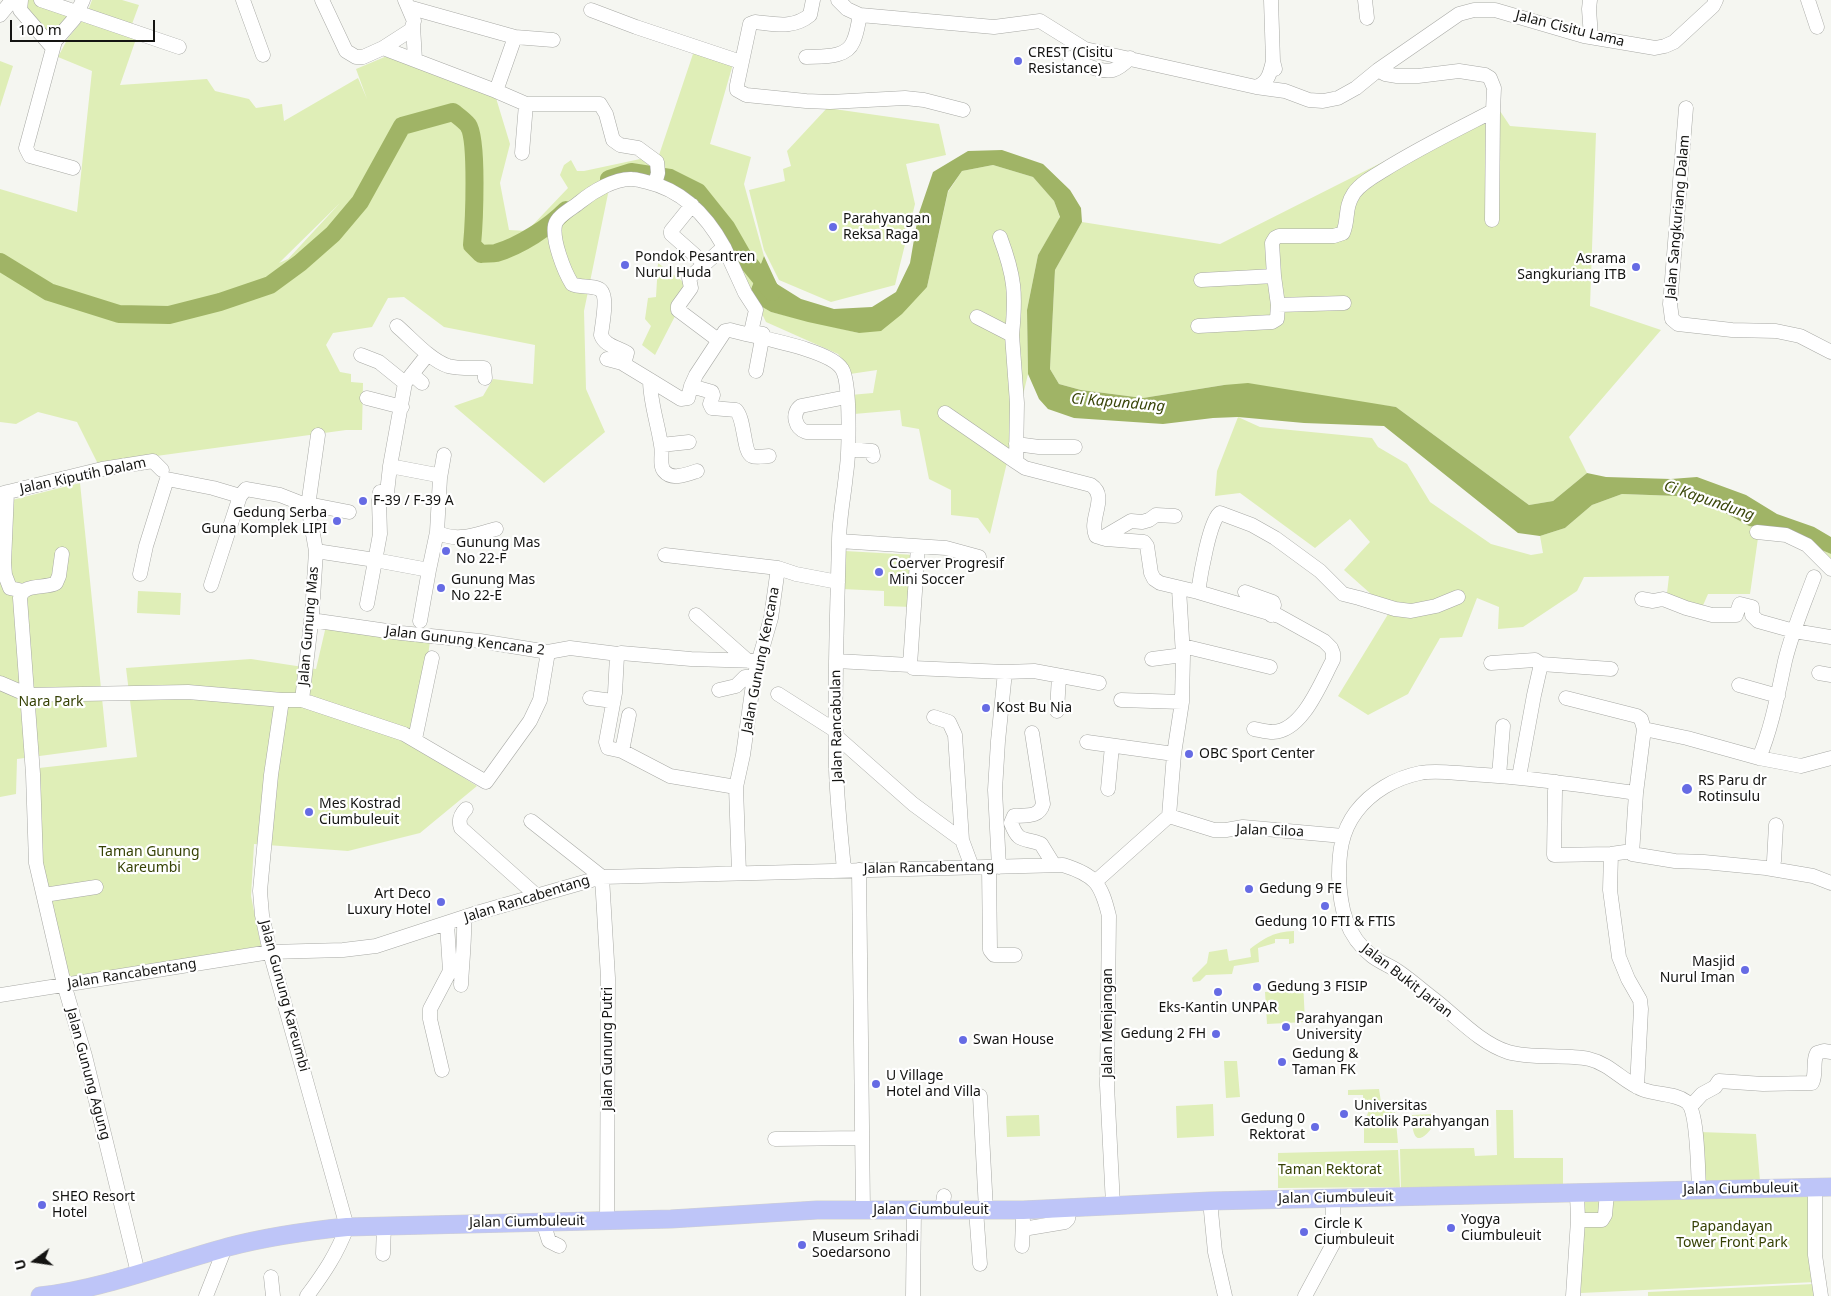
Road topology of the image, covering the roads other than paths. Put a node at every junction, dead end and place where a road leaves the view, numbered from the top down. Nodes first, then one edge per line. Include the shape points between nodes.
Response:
1 (41, 0) edge
2 (243, 0) edge
3 (322, 0) edge
4 (813, 0) edge
5 (838, 0) edge
6 (1272, 0) edge
7 (1365, 0) edge
8 (1590, 0) edge
9 (1716, 0) edge
10 (1808, 0) edge
11 (20, 1) edge
12 (407, 4) edge
13 (80, 6) edge
14 (591, 10) dead end
15 (0, 15) edge
16 (860, 15) junction
17 (1367, 18) dead end
18 (413, 26) junction
19 (1817, 26) dead end
20 (1591, 37) junction
21 (514, 38) junction
22 (553, 40) dead end
23 (179, 47) dead end
24 (53, 48) junction
25 (383, 48) junction
26 (263, 55) dead end
27 (806, 57) dead end
28 (1070, 58) dead end
29 (1130, 58) junction
30 (415, 60) junction
31 (1274, 61) junction
32 (741, 62) junction
33 (1378, 70) junction
34 (1256, 87) junction
35 (496, 90) junction
36 (1285, 91) junction
37 (526, 104) junction
38 (1686, 108) dead end
39 (963, 110) dead end
40 (1492, 110) junction
41 (522, 152) dead end
42 (73, 168) dead end
43 (656, 180) junction
44 (692, 205) junction
45 (1492, 220) dead end
46 (1000, 237) dead end
47 (724, 247) junction
48 (705, 264) junction
49 (1274, 276) junction
50 (1201, 280) dead end
51 (1344, 303) dead end
52 (1278, 305) junction
53 (977, 317) dead end
54 (397, 326) dead end
55 (1198, 326) dead end
56 (1012, 335) junction
57 (762, 339) junction
58 (718, 340) junction
59 (776, 341) junction
60 (1831, 352) edge
61 (428, 354) junction
62 (361, 355) dead end
63 (607, 359) dead end
64 (624, 364) junction
65 (756, 371) dead end
66 (485, 378) dead end
67 (413, 380) junction
68 (650, 380) junction
69 (691, 386) junction
70 (847, 397) junction
71 (367, 398) dead end
72 (402, 406) junction
73 (945, 413) dead end
74 (848, 432) junction
75 (318, 435) dead end
76 (645, 438) dead end
77 (660, 441) junction
78 (689, 442) dead end
79 (1016, 444) junction
80 (1075, 447) dead end
81 (849, 449) junction
82 (444, 455) dead end
83 (768, 456) dead end
84 (873, 456) dead end
85 (1016, 462) junction
86 (390, 466) junction
87 (162, 470) dead end
88 (697, 471) dead end
89 (440, 478) junction
90 (4, 493) edge
91 (240, 496) junction
92 (308, 505) junction
93 (349, 512) dead end
94 (1175, 516) dead end
95 (496, 529) dead end
96 (437, 532) junction
97 (1757, 532) dead end
98 (1102, 538) junction
99 (839, 541) junction
100 (918, 547) junction
101 (316, 551) junction
102 (62, 554) dead end
103 (665, 555) dead end
104 (980, 557) dead end
105 (375, 560) junction
106 (778, 568) junction
107 (1831, 569) edge
108 (429, 570) junction
109 (140, 574) dead end
110 (1814, 577) dead end
111 (838, 582) junction
112 (211, 586) dead end
113 (1179, 589) junction
114 (23, 591) junction
115 (1198, 592) junction
116 (1245, 592) dead end
117 (1458, 597) dead end
118 (1642, 599) dead end
119 (367, 604) dead end
120 (696, 615) dead end
121 (1275, 615) junction
122 (311, 620) junction
123 (420, 621) dead end
124 (1270, 629) dead end
125 (1794, 631) junction
126 (1831, 637) edge
127 (1183, 650) junction
128 (548, 652) junction
129 (618, 654) junction
130 (432, 658) dead end
131 (1152, 659) dead end
132 (754, 661) junction
133 (836, 661) junction
134 (1491, 663) dead end
135 (1541, 664) junction
136 (910, 665) junction
137 (1270, 667) dead end
138 (1611, 669) dead end
139 (1005, 672) junction
140 (754, 676) junction
141 (1059, 676) junction
142 (0, 683) edge
143 (1099, 683) dead end
144 (1739, 686) dead end
145 (719, 690) dead end
146 (778, 694) dead end
147 (28, 695) junction
148 (1778, 696) junction
149 (590, 698) dead end
150 (1566, 698) dead end
151 (282, 700) junction
152 (302, 700) junction
153 (1121, 700) dead end
154 (613, 701) junction
155 (1182, 702) junction
156 (1057, 711) dead end
157 (629, 715) dead end
158 (934, 717) dead end
159 (1503, 726) dead end
160 (1254, 729) dead end
161 (1644, 729) junction
162 (836, 733) junction
163 (1032, 733) dead end
164 (415, 739) junction
165 (1087, 742) dead end
166 (1112, 746) junction
167 (622, 751) junction
168 (1174, 754) junction
169 (1759, 758) junction
170 (1831, 758) edge
171 (1499, 776) junction
172 (1519, 777) junction
173 (1556, 782) junction
174 (736, 787) junction
175 (1108, 789) dead end
176 (1636, 793) junction
177 (466, 809) dead end
178 (1169, 816) junction
179 (531, 821) dead end
180 (1776, 825) dead end
181 (1343, 836) junction
182 (962, 840) junction
183 (1632, 851) junction
184 (1611, 854) junction
185 (1774, 861) dead end
186 (1058, 865) junction
187 (972, 867) junction
188 (994, 867) junction
189 (844, 870) junction
190 (859, 870) junction
191 (739, 873) junction
192 (602, 877) junction
193 (1096, 882) junction
194 (1831, 883) edge
195 (96, 887) dead end
196 (44, 895) junction
197 (537, 896) junction
198 (464, 917) junction
199 (447, 924) junction
200 (270, 952) junction
201 (1015, 955) dead end
202 (64, 984) junction
203 (461, 985) dead end
204 (0, 995) edge
205 (1831, 1052) edge
206 (442, 1070) dead end
207 (1636, 1087) junction
208 (980, 1096) dead end
209 (1691, 1106) junction
210 (862, 1138) junction
211 (775, 1139) dead end
212 (1823, 1188) edge
213 (1700, 1190) junction
214 (1607, 1193) junction
215 (1577, 1194) junction
216 (1335, 1199) junction
217 (1210, 1201) junction
218 (1113, 1205) junction
219 (1069, 1208) junction
220 (914, 1210) junction
221 (981, 1210) junction
222 (1023, 1210) junction
223 (863, 1211) junction
224 (1578, 1220) junction
225 (607, 1221) junction
226 (543, 1222) junction
227 (384, 1225) junction
228 (347, 1227) junction
229 (1023, 1229) junction
230 (559, 1246) dead end
231 (1022, 1246) dead end
232 (225, 1248) junction
233 (383, 1254) dead end
234 (980, 1264) dead end
235 (138, 1274) junction
236 (271, 1277) dead end
237 (59, 1295) edge
238 (40, 1296) edge
239 (206, 1296) edge
240 (273, 1296) edge
241 (307, 1296) edge
242 (913, 1296) edge
243 (1225, 1296) edge
244 (1305, 1296) edge
245 (1573, 1296) edge
246 (1821, 1296) edge

1 - 13 street
2 - 26 street
3 - 25 street via 351,55 363,57
4 - 32 street via 810,15 788,26 750,24
5 - 16 street
6 - 31 street
7 - 17 street
8 - 20 street
9 - 20 street, Jalan Cisitu Lama via 1681,36 1665,46 1647,47
10 - 19 street
11 - 15 street via 9,4
11 - 24 street via 20,10
12 - 18 street
12 - 21 street
13 - 23 street
13 - 24 street
14 - 32 street
16 - 27 street via 850,47 836,55
16 - 29 street, Jalan Cisitu Lama via 994,27 1040,21 1085,49
18 - 25 street via 408,34
18 - 30 street
20 - 33 street, Jalan Cisitu Lama via 1495,10 1474,10 1459,14
21 - 22 street
21 - 35 street
24 - 42 street via 26,148 30,156
25 - 30 street
28 - 29 street via 1111,71
29 - 34 street, Jalan Cisitu Lama
30 - 35 street
31 - 34 street via 1269,78
31 - 36 street via 1279,85
32 - 39 street via 737,90 746,95 830,102 905,98
33 - 36 street, Jalan Cisitu Lama via 1338,98 1309,100
33 - 40 street via 1397,76 1459,71 1485,75 1494,88
34 - 36 street, Jalan Cisitu Lama
35 - 37 street
37 - 41 street
37 - 43 street via 600,104 612,139 620,145 638,148 657,162
38 - 60 street, Jalan Sangkuriang Dalam via 1670,304 1672,319 1678,324 1776,331 1800,336
40 - 45 street
40 - 49 street via 1407,155 1366,182 1354,192 1347,206 1343,233 1275,238 1272,242
43 - 44 street
43 - 64 street via 631,179 601,188 556,223 558,251 570,281 602,292 605,299 602,339 627,353
44 - 47 street
44 - 48 street via 671,234
46 - 56 street via 1015,288
47 - 48 street
47 - 59 street via 756,310 751,332 772,336
48 - 58 street via 689,278 692,286 678,310
49 - 50 street
49 - 52 street
51 - 52 street
52 - 55 street via 1277,320 1272,322
53 - 56 street
54 - 61 street
56 - 79 street via 1017,403
57 - 58 street via 730,330
57 - 59 street
57 - 65 street
58 - 69 street
59 - 70 street, Jalan Rancabulan via 825,357 842,368
61 - 66 street via 450,366 484,368
61 - 67 street
62 - 67 street
63 - 64 street
64 - 68 street
67 - 72 street
68 - 69 street via 684,400 688,398
68 - 77 street
69 - 83 street via 712,392 712,408 736,410 750,454
70 - 74 street, Jalan Rancabulan
70 - 74 street via 801,406 795,414 797,424 806,432
71 - 72 street
72 - 86 street
73 - 85 street
74 - 81 street, Jalan Rancabulan
75 - 92 street, Jalan Gunung Mas
76 - 77 street
77 - 78 street
77 - 88 street via 664,471 678,476
79 - 80 street
79 - 85 street
81 - 84 street via 872,451
81 - 99 street, Jalan Rancabulan
82 - 89 street
85 - 98 street via 1025,468 1097,489 1100,495 1093,529 1096,536
86 - 89 street
86 - 105 street via 387,493 379,496 380,534
87 - 90 street, Jalan Kiputih Dalam via 153,461 121,465
89 - 96 street
90 - 114 street via 4,571 10,588
91 - 92 street via 246,489 280,495
91 - 109 street via 167,479
91 - 112 street
92 - 93 street
92 - 101 street, Jalan Gunung Mas
94 - 98 street via 1156,515 1142,522 1130,521
95 - 96 street via 454,538
96 - 108 street
97 - 107 street via 1786,535 1807,545
98 - 113 street via 1144,542 1154,579
99 - 100 street
99 - 111 street, Jalan Rancabulan
100 - 104 street via 946,548
100 - 136 street
101 - 105 street, Jalan Gunung Mas
101 - 122 street, Jalan Gunung Mas
102 - 114 street via 56,583
103 - 106 street
105 - 108 street, Jalan Gunung Mas
105 - 119 street
106 - 111 street, Jalan Gunung Kencana
106 - 132 street, Jalan Gunung Kencana via 771,618
108 - 123 street
110 - 125 street
111 - 133 street, Jalan Rancabulan
113 - 115 street
113 - 127 street
114 - 147 street, Jalan Gunung Agung via 20,598
115 - 117 street via 1205,552 1216,517 1222,513 1275,538 1320,571 1343,594 1411,611
115 - 121 street
116 - 121 street via 1273,602
118 - 125 street via 1663,599 1717,616 1736,615 1740,604 1744,604 1752,607 1752,615 1758,621
120 - 132 street
121 - 124 street
121 - 160 street via 1324,641 1331,648 1333,660 1297,720 1274,732
122 - 128 street, Jalan Gunung Kencana 2
122 - 152 street, Jalan Gunung Mas
125 - 126 street
125 - 148 street
127 - 131 street
127 - 137 street
127 - 155 street
128 - 129 street, Jalan Gunung Kencana 2 via 570,648
128 - 164 street via 540,700 530,721 486,782
129 - 132 street, Jalan Gunung Kencana 2
129 - 154 street
130 - 164 street
132 - 140 street, Jalan Gunung Kencana
133 - 136 street
133 - 162 street, Jalan Rancabulan
134 - 135 street via 1535,660
135 - 138 street
135 - 172 street
136 - 139 street via 913,668
139 - 141 street via 1034,671
139 - 188 street via 995,790
140 - 145 street via 745,677 736,686
140 - 174 street, Jalan Gunung Kencana
141 - 143 street
141 - 156 street
142 - 147 street
144 - 148 street
146 - 162 street
147 - 151 street via 188,692
147 - 196 street, Jalan Gunung Agung via 36,863
148 - 169 street
149 - 154 street
150 - 161 street via 1636,716 1641,719
151 - 152 street
151 - 200 street, Jalan Gunung Kareumbi via 260,891
152 - 164 street
153 - 155 street
154 - 167 street via 606,746
155 - 168 street
157 - 167 street
158 - 182 street via 949,722 955,735
159 - 171 street
161 - 169 street
161 - 176 street
162 - 182 street via 913,804
162 - 189 street, Jalan Rancabulan
163 - 186 street via 1043,804 1040,812 1014,816 1011,823 1019,838 1041,844
165 - 166 street
166 - 168 street
166 - 175 street
167 - 174 street via 670,776
168 - 178 street
169 - 170 street via 1801,766
171 - 172 street, Jalan Bukit Jarian
171 - 181 street, Jalan Bukit Jarian via 1432,772 1400,779 1361,805
172 - 173 street, Jalan Bukit Jarian
173 - 176 street, Jalan Bukit Jarian
173 - 184 street via 1554,855
174 - 191 street, Jalan Gunung Kencana
176 - 183 street
177 - 197 street via 459,822 461,828
178 - 181 street, Jalan Ciloa via 1214,830 1242,827
178 - 193 street
179 - 192 street
180 - 185 street
181 - 207 street, Jalan Bukit Jarian via 1339,886 1344,919 1355,938 1372,956 1397,971 1495,1046 1516,1054 1589,1059 1616,1071
182 - 187 street
183 - 184 street
183 - 194 street via 1635,855 1670,861 1766,868 1814,876
184 - 207 street via 1610,890 1619,957 1640,1000
186 - 188 street, Jalan Rancabentang
186 - 193 street via 1087,874
187 - 188 street, Jalan Rancabentang
187 - 190 street, Jalan Rancabentang
188 - 201 street via 989,948 994,955
189 - 190 street, Jalan Rancabentang
189 - 191 street, Jalan Rancabentang
190 - 210 street
191 - 192 street, Jalan Rancabentang
192 - 197 street, Jalan Rancabentang
192 - 225 street, Jalan Gunung Putri via 608,985
193 - 218 street, Jalan Menjangan via 1109,916 1107,1076
195 - 196 street
196 - 202 street, Jalan Gunung Agung
197 - 198 street, Jalan Rancabentang
198 - 199 street, Jalan Rancabentang
198 - 203 street
199 - 200 street, Jalan Rancabentang via 376,946
199 - 206 street via 450,971 430,1009
200 - 202 street, Jalan Rancabentang
200 - 228 street, Jalan Gunung Kareumbi
202 - 204 street, Jalan Rancabentang
202 - 235 street, Jalan Gunung Agung via 85,1056
205 - 209 street via 1824,1051 1815,1056 1812,1083 1719,1081
207 - 209 street, Jalan Bukit Jarian via 1674,1096
208 - 221 street
209 - 213 street
210 - 211 street
210 - 223 street
212 - 213 main road, Jalan Ciumbuleuit
212 - 246 street via 1814,1255
213 - 214 main road, Jalan Ciumbuleuit
214 - 215 main road, Jalan Ciumbuleuit
214 - 224 street via 1602,1220
215 - 216 main road, Jalan Ciumbuleuit
215 - 224 street
216 - 217 main road, Jalan Ciumbuleuit
216 - 244 street via 1333,1244
217 - 218 main road, Jalan Ciumbuleuit
217 - 243 street via 1215,1252
218 - 219 main road, Jalan Ciumbuleuit
219 - 222 main road, Jalan Ciumbuleuit
219 - 229 street via 1065,1222
220 - 221 main road, Jalan Ciumbuleuit via 943,1203
220 - 223 main road, Jalan Ciumbuleuit
220 - 242 street
221 - 222 main road, Jalan Ciumbuleuit
221 - 234 street
222 - 229 street
223 - 225 main road, Jalan Ciumbuleuit via 816,1210
224 - 245 street
225 - 226 main road, Jalan Ciumbuleuit
226 - 227 main road, Jalan Ciumbuleuit
226 - 230 street via 549,1241
227 - 228 main road, Jalan Ciumbuleuit
227 - 233 street
228 - 232 main road, Jalan Ciumbuleuit via 308,1231
228 - 241 street via 328,1268
229 - 231 street
232 - 235 main road, Jalan Ciumbuleuit
232 - 239 street
235 - 237 main road, Jalan Ciumbuleuit
236 - 240 street
237 - 238 main road, Jalan Ciumbuleuit

